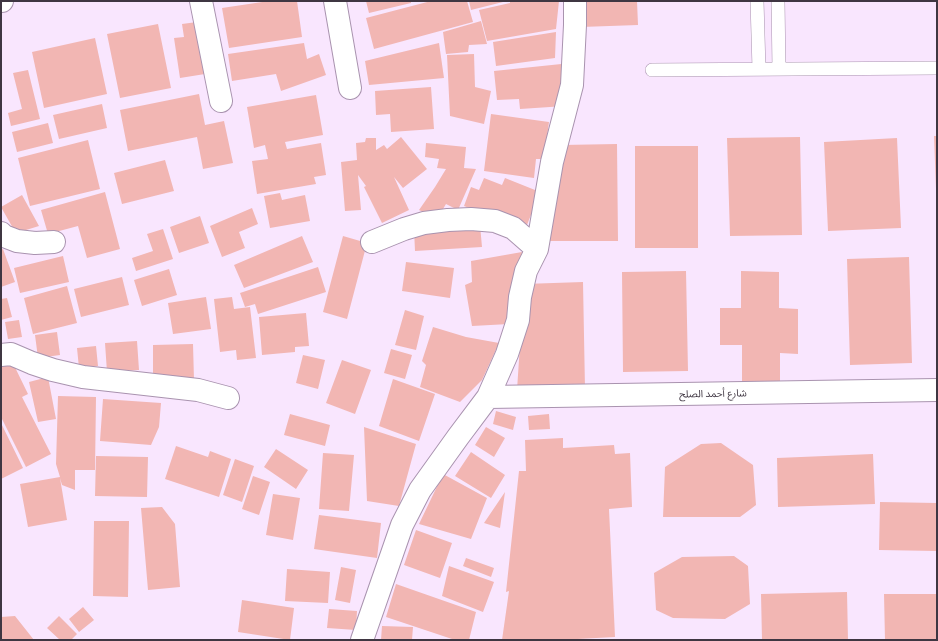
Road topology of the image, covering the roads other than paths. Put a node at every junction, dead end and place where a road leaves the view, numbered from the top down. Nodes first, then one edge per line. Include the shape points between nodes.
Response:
1 (201, 1) edge
2 (335, 1) edge
3 (574, 1) edge
4 (757, 1) edge
5 (778, 1) edge
6 (937, 68) edge
7 (759, 69) junction
8 (779, 69) junction
9 (652, 70) dead end
10 (350, 88) dead end
11 (221, 101) dead end
12 (1, 233) edge
13 (54, 242) dead end
14 (372, 242) dead end
15 (537, 249) junction
16 (1, 355) edge
17 (937, 390) edge
18 (488, 397) junction
19 (228, 398) dead end
20 (362, 640) edge

1 - 11 street
2 - 10 street
3 - 15 street via 572,85 552,162
4 - 7 lane
5 - 8 lane
6 - 8 lane
7 - 8 lane
7 - 9 lane
12 - 13 street via 17,241
14 - 15 street via 424,223 471,219 495,221 513,228
15 - 18 street via 526,271 518,320 507,354
16 - 19 street via 11,354 53,370 83,377 198,390
17 - 18 street, شارع أحمد الصلح
18 - 20 street via 420,490 402,525

